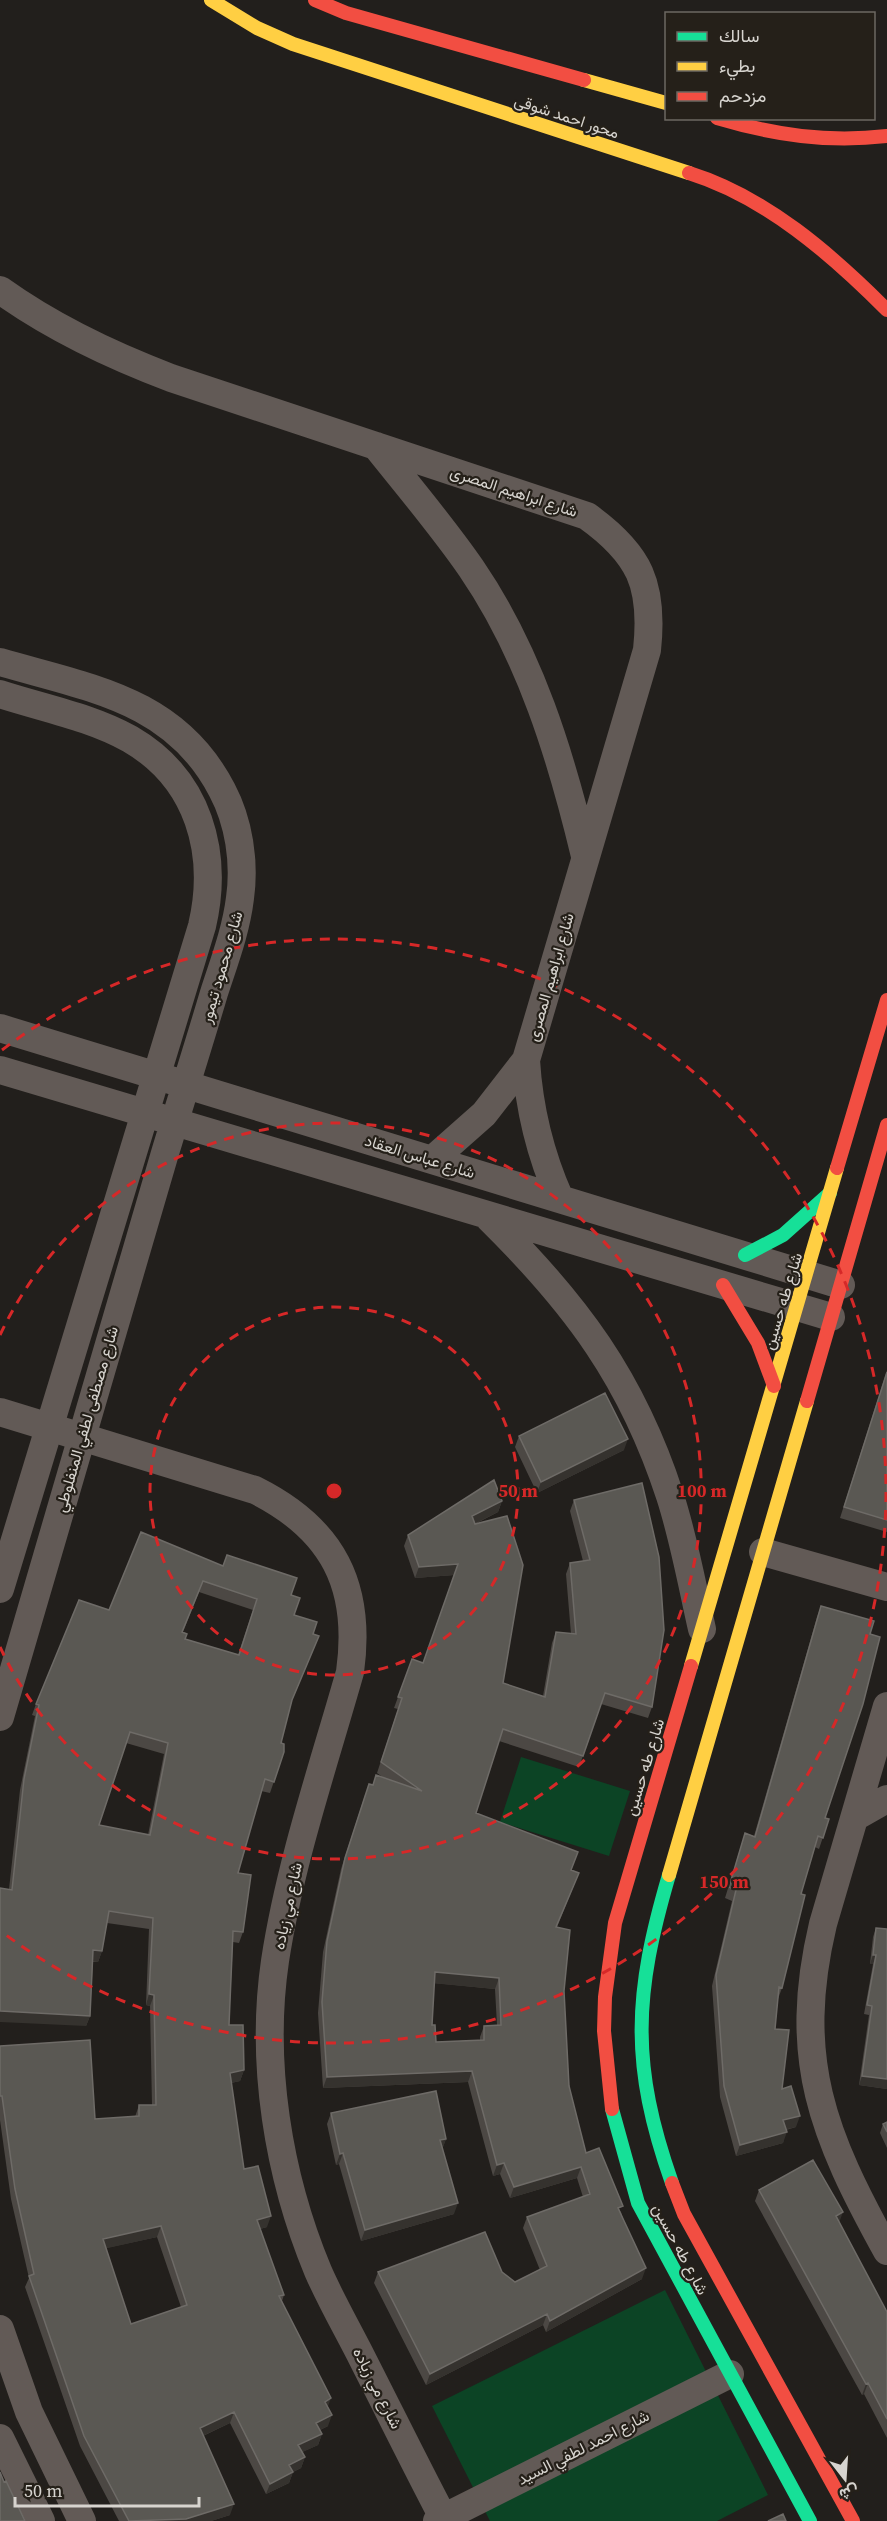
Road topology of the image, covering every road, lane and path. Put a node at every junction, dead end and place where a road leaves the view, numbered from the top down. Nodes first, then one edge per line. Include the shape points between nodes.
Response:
1 (212, 0) edge
2 (315, 0) edge
3 (665, 103) edge
4 (723, 120) edge
5 (887, 136) edge
6 (0, 290) edge
7 (887, 310) edge
8 (376, 446) junction
9 (0, 662) edge
10 (0, 694) edge
11 (585, 858) junction
12 (887, 1000) edge
13 (0, 1028) edge
14 (526, 1060) junction
15 (0, 1070) edge
16 (155, 1076) junction
17 (186, 1085) junction
18 (143, 1112) junction
19 (174, 1122) junction
20 (887, 1125) edge
21 (432, 1160) junction
22 (831, 1192) junction
23 (560, 1199) junction
24 (485, 1214) junction
25 (745, 1255) junction
26 (807, 1275) junction
27 (723, 1285) junction
28 (841, 1285) junction
29 (797, 1307) junction
30 (831, 1317) junction
31 (774, 1386) junction
32 (0, 1412) edge
33 (49, 1426) junction
34 (81, 1436) junction
35 (763, 1552) junction
36 (887, 1587) edge
37 (0, 1589) edge
38 (702, 1629) junction
39 (887, 1706) edge
40 (0, 1717) edge
41 (887, 1799) edge
42 (855, 1816) junction
43 (887, 2251) edge
44 (0, 2330) edge
45 (730, 2374) junction
46 (0, 2438) edge
47 (817, 2455) junction
48 (784, 2474) junction
49 (442, 2520) edge
50 (41, 2521) edge
51 (82, 2521) edge
52 (810, 2521) edge
53 (853, 2521) edge

1 - 7 street, محور احمد شوقى via 257,28 293,44 706,178 801,233
2 - 3 street via 346,13
4 - 5 street via 805,139 861,140
6 - 8 street, شارع ابراهيم المصرى via 69,334 115,357
8 - 11 street via 472,569 511,637 568,782
8 - 11 street, شارع ابراهيم المصرى via 587,516 613,534 633,558 646,588 650,619 647,650
9 - 17 street, شارع محمود تيمور via 118,696 151,712 198,754 223,792 236,826 242,861 241,897
10 - 16 street, شارع محمود تيمور via 103,726 131,740 177,780 193,806 204,835 208,896
11 - 14 street, شارع ابراهيم المصرى
12 - 22 street, شارع طه حسين
13 - 16 street, شارع عباس العقاد
14 - 21 street, شارع ابراهيم المصرى via 484,1114
14 - 23 street, شارع ابراهيم المصرى via 532,1117
15 - 18 street
16 - 17 street, شارع عباس العقاد
16 - 18 street, شارع محمود تيمور
17 - 19 street, شارع محمود تيمور
17 - 21 street, شارع عباس العقاد
18 - 19 street
18 - 33 street, شارع مصطفى لطفي المنفلوطي
19 - 24 street
19 - 34 street, شارع مصطفى لطفي المنفلوطي
20 - 28 street, شارع طه حسين
21 - 23 street, شارع عباس العقاد
22 - 25 street via 783,1235
22 - 26 street, شارع طه حسين
23 - 25 street, شارع عباس العقاد
24 - 27 street
24 - 38 street via 578,1315 616,1372 647,1433 671,1498
25 - 26 street, شارع عباس العقاد
26 - 28 street, شارع عباس العقاد
26 - 29 street, شارع طه حسين
27 - 29 street
27 - 31 street via 758,1343
28 - 30 street, شارع طه حسين
29 - 30 street
29 - 31 street, شارع طه حسين
30 - 35 street, شارع طه حسين
31 - 38 street, شارع طه حسين
32 - 33 street, شارع مي زياده
33 - 34 street, شارع مي زياده
33 - 37 street, شارع مصطفى لطفي المنفلوطي
34 - 40 street, شارع مصطفى لطفي المنفلوطي
34 - 49 street, شارع مي زياده via 255,1490 284,1504 329,1549 344,1577 353,1608 355,1640 350,1672 285,1901 272,2005 273,2089 282,2151 297,2212 318,2271
35 - 36 street
35 - 47 street, شارع طه حسين via 653,1938 642,1995 641,2051 657,2140 684,2214
38 - 45 street, شارع طه حسين via 615,1923 606,1970 604,2065 619,2146 638,2203
39 - 42 street
41 - 42 street
42 - 43 street via 816,1954 811,2047 823,2114 834,2148
44 - 51 street via 29,2412
45 - 48 street, شارع طه حسين
45 - 49 street, شارع احمد لطفي السيد
46 - 50 street
47 - 48 street
47 - 53 street, شارع طه حسين
48 - 52 street, شارع طه حسين

